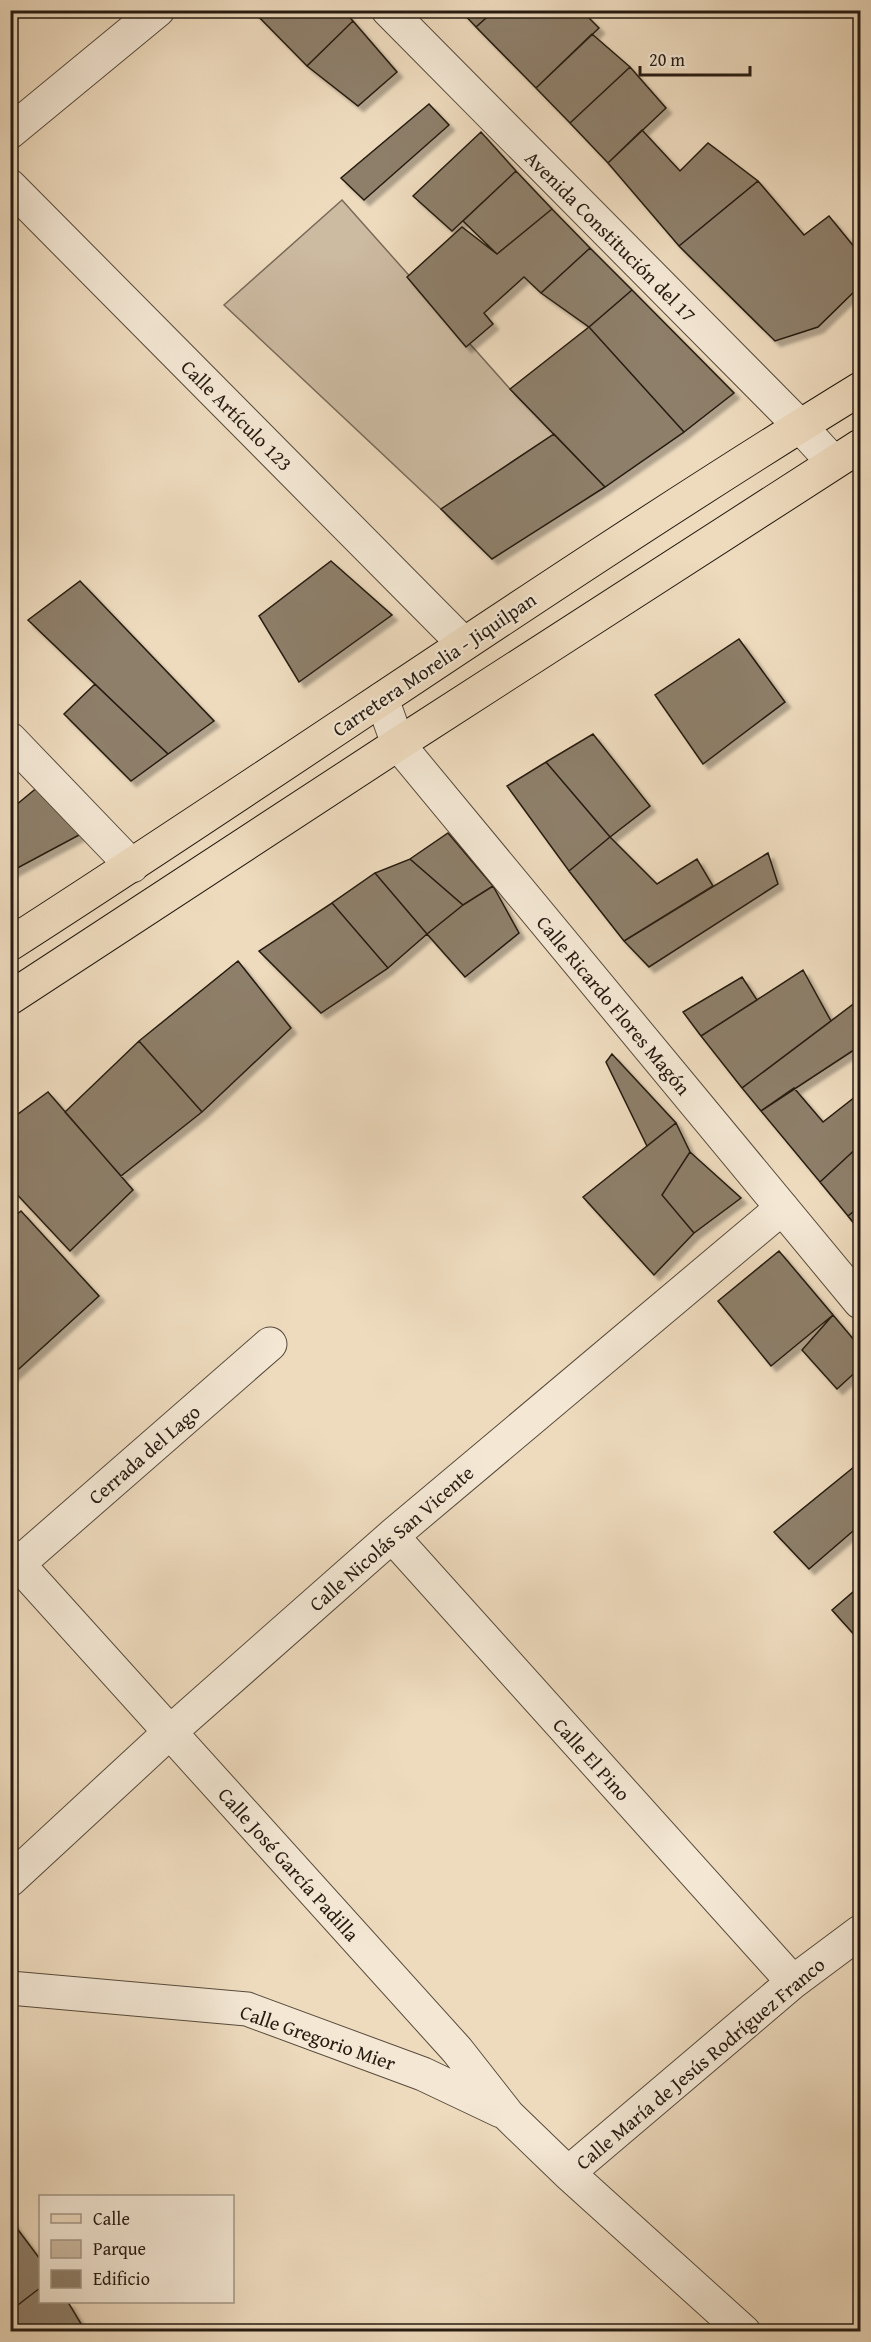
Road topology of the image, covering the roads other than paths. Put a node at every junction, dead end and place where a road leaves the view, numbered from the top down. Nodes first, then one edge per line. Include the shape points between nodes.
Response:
1 (158, 10) edge
2 (387, 10) edge
3 (10, 132) edge
4 (10, 186) edge
5 (861, 390) edge
6 (800, 426) junction
7 (861, 446) edge
8 (833, 462) junction
9 (463, 643) junction
10 (381, 699) junction
11 (10, 739) edge
12 (398, 744) junction
13 (132, 866) junction
14 (10, 944) edge
15 (10, 998) edge
16 (782, 1208) junction
17 (861, 1302) edge
18 (270, 1344) dead end
19 (392, 1536) junction
20 (13, 1563) edge
21 (170, 1732) junction
22 (10, 1880) edge
23 (861, 1932) edge
24 (793, 1982) junction
25 (10, 1988) edge
26 (508, 2115) junction
27 (568, 2173) junction
28 (744, 2331) edge

1 - 3 street
2 - 6 street, Avenida Constitución del 17
4 - 9 street, Calle Artículo 123
5 - 6 main road, Carretera Morelia - Jiquilpan
6 - 8 street, Avenida Constitución del 17
6 - 9 main road, Carretera Morelia - Jiquilpan
7 - 8 main road
8 - 12 main road
9 - 10 main road, Carretera Morelia - Jiquilpan
10 - 12 street, Calle Ricardo Flores Magón
10 - 13 main road, Carretera Morelia - Jiquilpan
11 - 13 street
12 - 15 main road
12 - 16 street, Calle Ricardo Flores Magón
13 - 14 main road, Carretera Morelia - Jiquilpan
16 - 17 street, Calle Ricardo Flores Magón
16 - 19 street, Calle Nicolás San Vicente
18 - 20 street, Cerrada del Lago
19 - 21 street, Calle Nicolás San Vicente
19 - 24 street, Calle El Pino
20 - 21 street, Calle José García Padilla
21 - 22 street, Calle Nicolás San Vicente
21 - 26 street, Calle José García Padilla via 457,2050
23 - 24 street, Calle María de Jesús Rodríguez Franco
24 - 27 street, Calle María de Jesús Rodríguez Franco
25 - 26 street, Calle Gregorio Mier via 247,2009 423,2074
26 - 27 street, Calle José García Padilla
27 - 28 street

